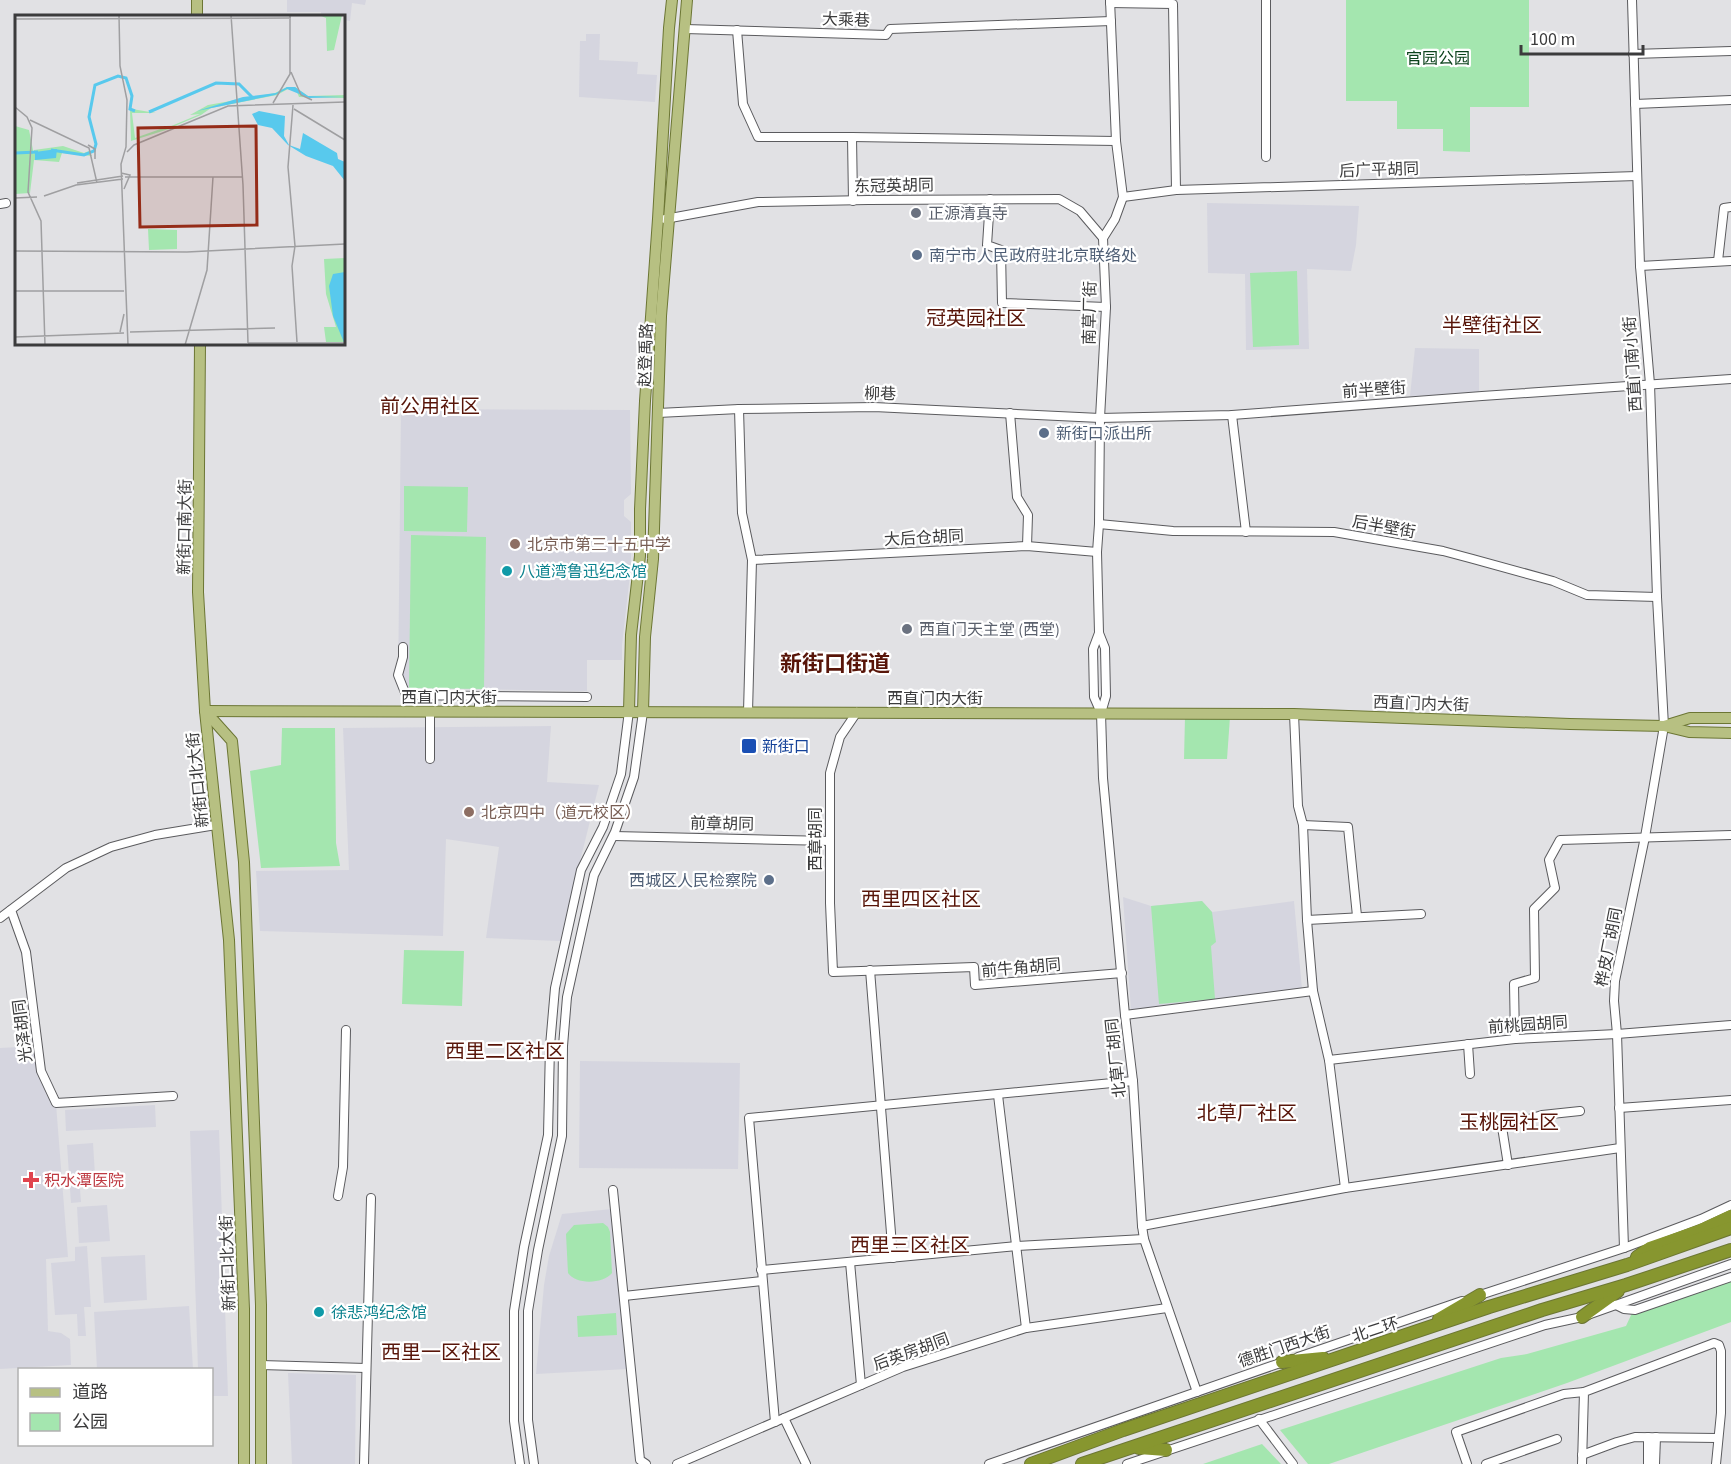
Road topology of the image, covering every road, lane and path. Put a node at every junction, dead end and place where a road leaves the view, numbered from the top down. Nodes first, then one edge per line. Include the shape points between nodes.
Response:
1 (672, 0) edge
2 (687, 0) edge
3 (1266, 0) edge
4 (1632, 0) edge
5 (1110, 1) edge
6 (1111, 21) junction
7 (685, 29) junction
8 (737, 30) junction
9 (1731, 51) edge
10 (1633, 54) junction
11 (1731, 100) edge
12 (1635, 104) junction
13 (852, 137) junction
14 (1116, 141) junction
15 (1266, 157) dead end
16 (1637, 176) junction
17 (1176, 190) junction
18 (1123, 197) junction
19 (990, 199) junction
20 (853, 201) junction
21 (1731, 207) edge
22 (658, 219) junction
23 (670, 219) junction
24 (1103, 238) junction
25 (1718, 261) junction
26 (1731, 261) edge
27 (1640, 266) junction
28 (1106, 307) junction
29 (200, 345) edge
30 (1731, 380) edge
31 (1650, 384) junction
32 (739, 409) junction
33 (658, 413) junction
34 (1010, 413) junction
35 (1232, 415) junction
36 (1100, 418) junction
37 (1099, 524) junction
38 (1246, 532) junction
39 (1027, 546) junction
40 (1097, 552) junction
41 (752, 560) junction
42 (1657, 597) junction
43 (403, 647) dead end
44 (479, 696) junction
45 (587, 697) dead end
46 (205, 711) junction
47 (629, 711) junction
48 (430, 712) junction
49 (479, 712) junction
50 (643, 712) junction
51 (748, 712) junction
52 (857, 712) junction
53 (1101, 713) junction
54 (1294, 714) junction
55 (1731, 718) edge
56 (1664, 726) junction
57 (1731, 733) edge
58 (430, 759) dead end
59 (216, 825) junction
60 (1303, 825) junction
61 (1731, 835) edge
62 (614, 836) junction
63 (1645, 837) junction
64 (830, 841) junction
65 (11, 910) junction
66 (1421, 914) dead end
67 (1357, 916) junction
68 (0, 918) edge
69 (1307, 920) junction
70 (870, 970) junction
71 (833, 972) joint
72 (1122, 973) junction
73 (1313, 991) junction
74 (1125, 1015) junction
75 (1731, 1025) edge
76 (346, 1030) dead end
77 (1617, 1034) junction
78 (1515, 1039) junction
79 (1468, 1044) junction
80 (1329, 1060) junction
81 (1470, 1074) dead end
82 (1133, 1081) junction
83 (998, 1095) junction
84 (173, 1096) dead end
85 (1731, 1100) edge
86 (880, 1106) junction
87 (1619, 1108) junction
88 (1580, 1111) dead end
89 (1620, 1148) junction
90 (1508, 1165) junction
91 (1345, 1188) junction
92 (614, 1190) dead end
93 (338, 1196) dead end
94 (371, 1198) dead end
95 (1731, 1205) edge
96 (1731, 1216) edge
97 (1142, 1226) junction
98 (1731, 1228) edge
99 (1144, 1239) junction
100 (1017, 1246) junction
101 (1624, 1248) junction
102 (1731, 1250) edge
103 (893, 1258) junction
104 (850, 1262) junction
105 (1731, 1264) edge
106 (1627, 1265) junction
107 (761, 1270) junction
108 (1731, 1277) edge
109 (762, 1281) junction
110 (1626, 1285) junction
111 (1480, 1295) junction
112 (624, 1296) junction
113 (1616, 1305) junction
114 (1167, 1308) junction
115 (1582, 1317) junction
116 (1026, 1328) junction
117 (1414, 1333) junction
118 (1345, 1356) junction
119 (1282, 1362) junction
120 (261, 1365) junction
121 (366, 1368) junction
122 (861, 1385) junction
123 (1197, 1392) junction
124 (1584, 1392) junction
125 (784, 1418) junction
126 (1259, 1419) junction
127 (775, 1422) junction
128 (1652, 1437) junction
129 (1717, 1438) junction
130 (1557, 1439) dead end
131 (1131, 1447) junction
132 (1166, 1450) junction
133 (1582, 1460) edge
134 (244, 1464) edge
135 (261, 1464) edge
136 (364, 1464) edge
137 (520, 1464) edge
138 (534, 1464) edge
139 (646, 1464) edge
140 (676, 1464) edge
141 (806, 1464) edge
142 (989, 1464) edge
143 (1031, 1464) edge
144 (1082, 1464) edge
145 (1127, 1464) edge
146 (1293, 1464) edge
147 (1467, 1464) edge
148 (1486, 1464) edge
149 (1648, 1464) edge
150 (1656, 1464) edge
151 (1716, 1464) edge

1 - 22 main road, 赵登禹路
2 - 7 main road, 赵登禹路
3 - 15 street
4 - 10 street, 西直门南小街
5 - 6 street
5 - 17 street via 1173,4
6 - 8 street, 大乘巷 via 890,29 886,35
6 - 14 street
7 - 8 street, 大乘巷
7 - 23 main road, 赵登禹路
8 - 13 street via 743,104 759,137
9 - 10 street
10 - 12 street, 西直门南小街
11 - 12 street
12 - 16 street, 西直门南小街
13 - 14 street
13 - 20 street
14 - 18 street
16 - 17 street, 后广平胡同
16 - 27 street, 西直门南小街
17 - 18 street, 后广平胡同
18 - 24 street
19 - 20 street, 东冠英胡同
19 - 24 street, 东冠英胡同 via 1059,199 1080,211
19 - 28 street via 987,244 1001,250 1002,303
20 - 23 street, 东冠英胡同 via 758,202
21 - 25 street via 1724,208
22 - 23 street, 东冠英胡同
22 - 47 main road, 赵登禹路
23 - 33 main road, 赵登禹路
24 - 28 street, 南草厂街
25 - 26 street
25 - 27 street
27 - 31 street, 西直门南小街
28 - 36 street, 南草厂街
29 - 46 main road, 新街口南大街 via 198,592
30 - 31 street, 前半壁街
31 - 35 street, 前半壁街
31 - 42 street, 西直门南小街
32 - 33 street, 柳巷
32 - 34 street, 柳巷 via 874,407
32 - 41 street via 742,513
33 - 50 main road, 赵登禹路
34 - 36 street, 柳巷
34 - 39 street via 1017,497 1028,515
35 - 36 street, 前半壁街
35 - 38 street
36 - 37 street, 南草厂街
37 - 38 street, 后半壁街
37 - 40 street, 南草厂街
38 - 42 street, 后半壁街 via 1334,532 1443,551 1553,581 1587,595
39 - 40 street, 大后仓胡同
39 - 41 street, 大后仓胡同
40 - 53 street, 南草厂街 via 1099,633 1106,667 1106,696
41 - 51 street
42 - 56 street, 西直门南小街
43 - 44 street via 398,675 406,694
44 - 45 street
44 - 49 street
46 - 48 main road, 西直门内大街
46 - 59 main road, 新街口北大街
46 - 120 main road, 新街口北大街 via 232,741 244,862
47 - 49 main road, 西直门内大街
47 - 50 main road, 西直门内大街
47 - 137 street via 621,774 603,827 581,870 555,988 549,1135 514,1311 514,1421
48 - 49 main road, 西直门内大街
48 - 58 street
50 - 51 main road, 西直门内大街
50 - 62 street via 633,777
51 - 52 main road, 西直门内大街
52 - 53 main road, 西直门内大街
52 - 64 street, 西章胡同 via 840,737 830,773
53 - 54 main road, 西直门内大街
53 - 72 street, 北草厂胡同 via 1103,778
54 - 56 main road, 西直门内大街
54 - 60 street via 1298,806
55 - 56 main road, 西直门内大街 via 1690,718
56 - 57 main road, 西直门内大街 via 1689,732
56 - 63 street, 桦皮厂胡同
59 - 65 street via 111,847 66,868
59 - 134 main road, 新街口北大街 via 229,940 234,1039 244,1309
60 - 67 street via 1348,827
60 - 69 street
61 - 63 street
62 - 64 street, 前章胡同
62 - 138 street via 594,875 567,997 562,1136 528,1311 528,1420
63 - 77 street, 桦皮厂胡同 via 1616,981
63 - 78 street via 1560,840 1549,860 1555,888 1534,909 1534,978 1514,984
64 - 71 street, 西章胡同
65 - 68 street
65 - 84 street, 光泽胡同 via 26,952 42,1071 56,1103
66 - 67 street
67 - 69 street
69 - 73 street
70 - 71 street, 前牛角胡同
70 - 72 street, 前牛角胡同 via 974,967 975,986
70 - 86 street
72 - 74 street, 北草厂胡同
73 - 74 street
73 - 80 street
74 - 82 street, 北草厂胡同
75 - 77 street, 前桃园胡同
76 - 93 street via 343,1167
77 - 78 street, 前桃园胡同
77 - 87 street, 桦皮厂胡同
78 - 79 street, 前桃园胡同
79 - 80 street, 前桃园胡同
79 - 81 street
80 - 91 street
82 - 83 street
82 - 97 street, 北草厂胡同
83 - 86 street
83 - 100 street
85 - 87 street
86 - 103 street
86 - 107 street via 749,1118
87 - 89 street, 桦皮厂胡同
88 - 90 street via 1542,1115 1502,1127
89 - 90 street
89 - 101 street, 桦皮厂胡同
90 - 91 street
91 - 97 street
92 - 112 street
94 - 121 street
95 - 101 street, 德胜门西大街
96 - 106 highway via 1650,1248
97 - 99 street, 北草厂胡同
98 - 106 highway, 北二环
99 - 100 street
99 - 114 street, 北草厂胡同
100 - 103 street
100 - 116 street
101 - 111 street, 德胜门西大街
102 - 110 highway
103 - 104 street
104 - 107 street
104 - 122 street
105 - 113 street
106 - 117 highway, 北二环
107 - 109 street
108 - 113 street via 1635,1310
109 - 112 street
109 - 127 street
110 - 115 highway
110 - 131 highway
111 - 117 highway
111 - 119 street, 德胜门西大街
112 - 139 street via 640,1460
113 - 115 street
114 - 116 street, 后英房胡同
114 - 123 street, 北草厂胡同
115 - 126 street via 1545,1325
116 - 122 street, 后英房胡同 via 903,1367
117 - 118 highway, 北二环
118 - 119 highway
118 - 143 highway, 北二环
119 - 123 street, 德胜门西大街
120 - 121 street
120 - 135 main road, 新街口北大街
121 - 136 street
122 - 125 street, 后英房胡同
123 - 142 street, 德胜门西大街
124 - 129 street via 1712,1344 1719,1345 1721,1411
124 - 133 street
124 - 147 street via 1564,1394 1456,1431
125 - 127 street, 后英房胡同
125 - 141 street
126 - 132 street
126 - 146 street
127 - 140 street, 后英房胡同
128 - 129 street
128 - 133 street via 1626,1439
128 - 149 street
128 - 150 street
129 - 151 street
130 - 148 street
131 - 132 highway
131 - 144 highway
132 - 145 street

